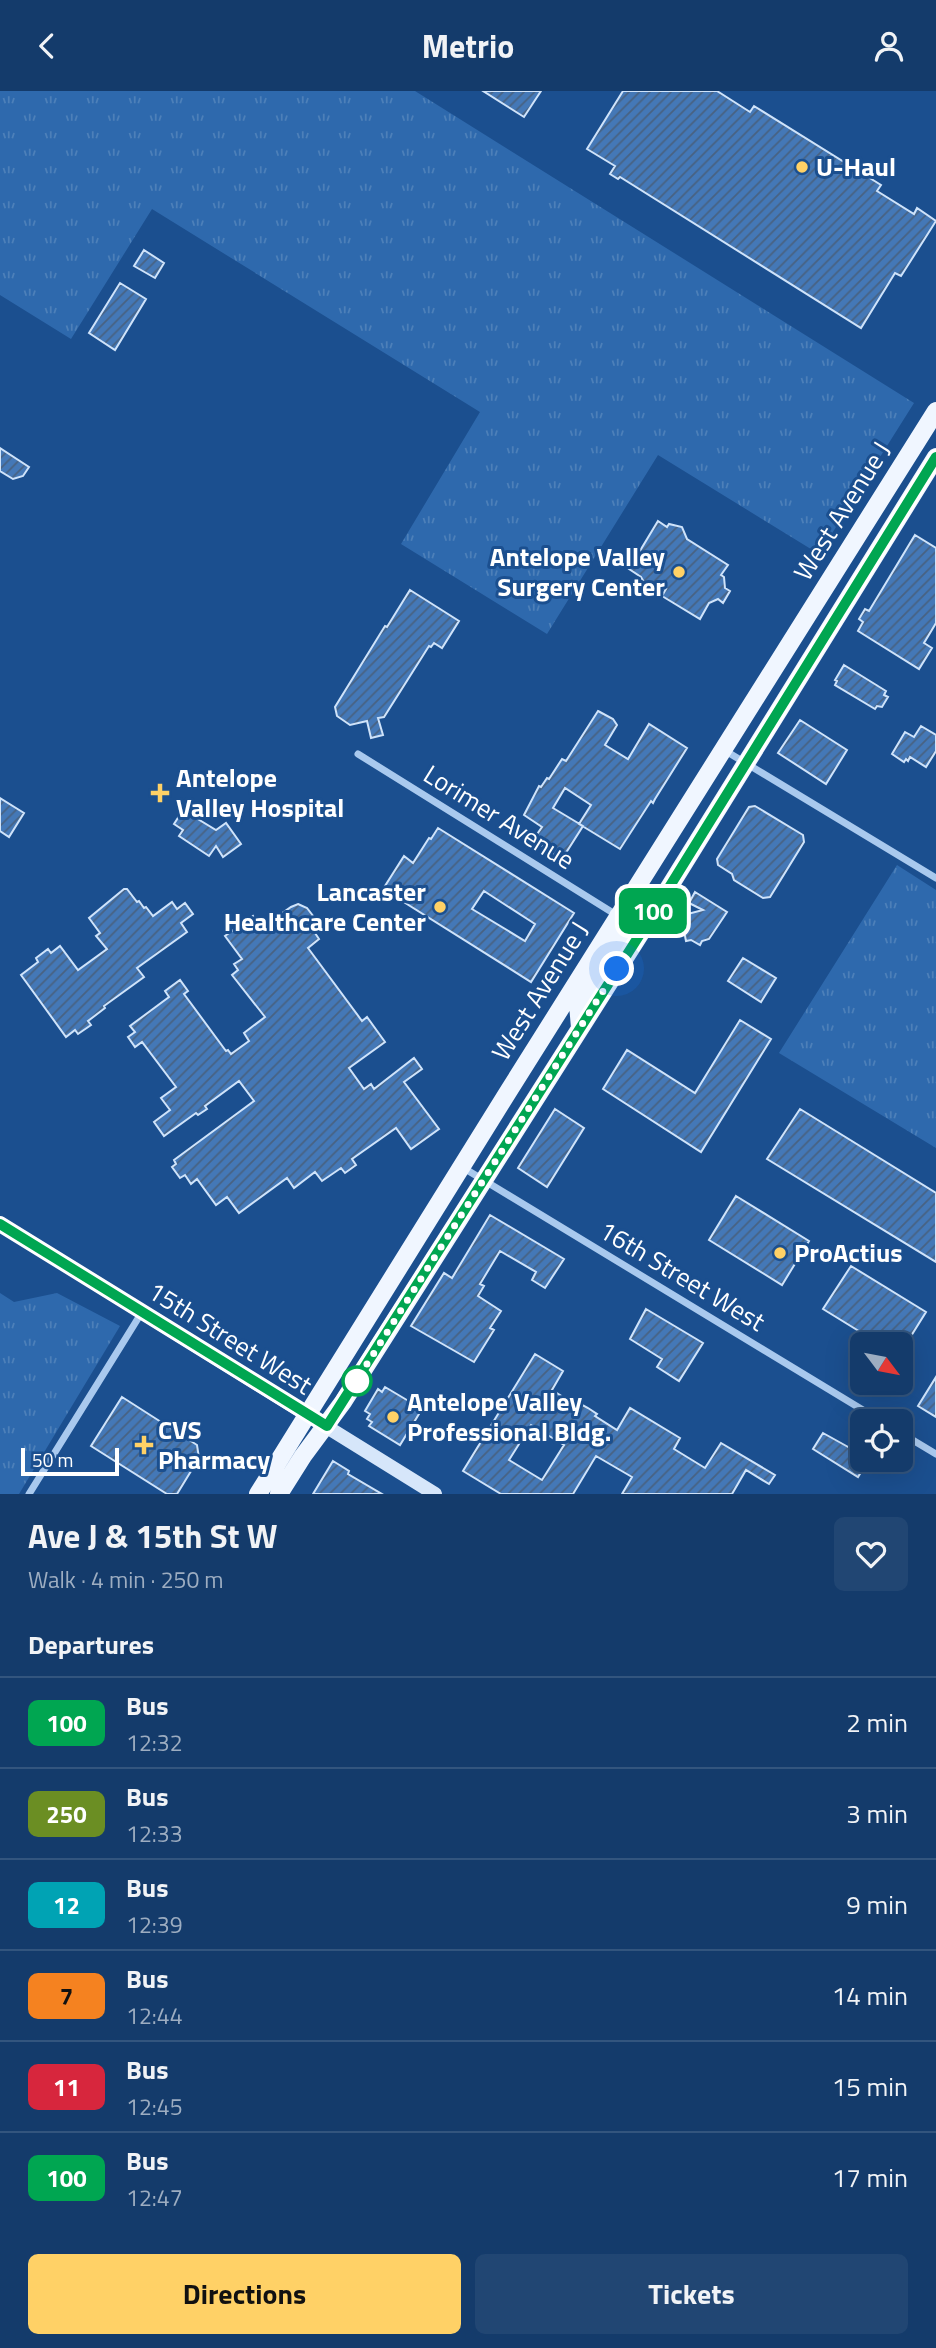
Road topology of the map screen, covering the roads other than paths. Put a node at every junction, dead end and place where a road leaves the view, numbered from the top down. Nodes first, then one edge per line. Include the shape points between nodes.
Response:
1 (936, 411) edge
2 (936, 430) edge
3 (936, 457) edge
4 (913, 495) junction
5 (723, 749) junction
6 (358, 754) dead end
7 (745, 762) junction
8 (669, 836) junction
9 (936, 878) edge
10 (618, 916) junction
11 (642, 931) junction
12 (580, 1028) junction
13 (461, 1167) junction
14 (483, 1181) junction
15 (0, 1224) edge
16 (142, 1312) junction
17 (861, 1409) edge
18 (308, 1415) junction
19 (327, 1426) junction
20 (913, 1440) edge
21 (936, 1454) edge
22 (29, 1494) edge
23 (258, 1494) edge
24 (279, 1494) edge
25 (435, 1494) edge

1 - 5 main road, West Avenue J
2 - 4 main road via 907,476
3 - 4 main road, West Avenue J
4 - 7 main road, West Avenue J
5 - 7 street
5 - 8 main road, West Avenue J
6 - 10 street, Lorimer Avenue
7 - 9 street
7 - 11 main road, West Avenue J
8 - 10 main road, West Avenue J
8 - 11 main road via 667,861 636,909
10 - 12 main road via 621,936 578,1004
10 - 13 main road, West Avenue J
11 - 12 main road, West Avenue J
12 - 14 main road, West Avenue J
13 - 14 street, 16th Street West
13 - 18 main road, West Avenue J
14 - 17 street, 16th Street West
14 - 19 main road, West Avenue J
15 - 16 street, 15th Street West
16 - 18 street, 15th Street West
16 - 22 street
18 - 19 street, 15th Street West
18 - 23 main road, West Avenue J
19 - 24 main road, West Avenue J
19 - 25 street, 15th Street West
20 - 21 street

